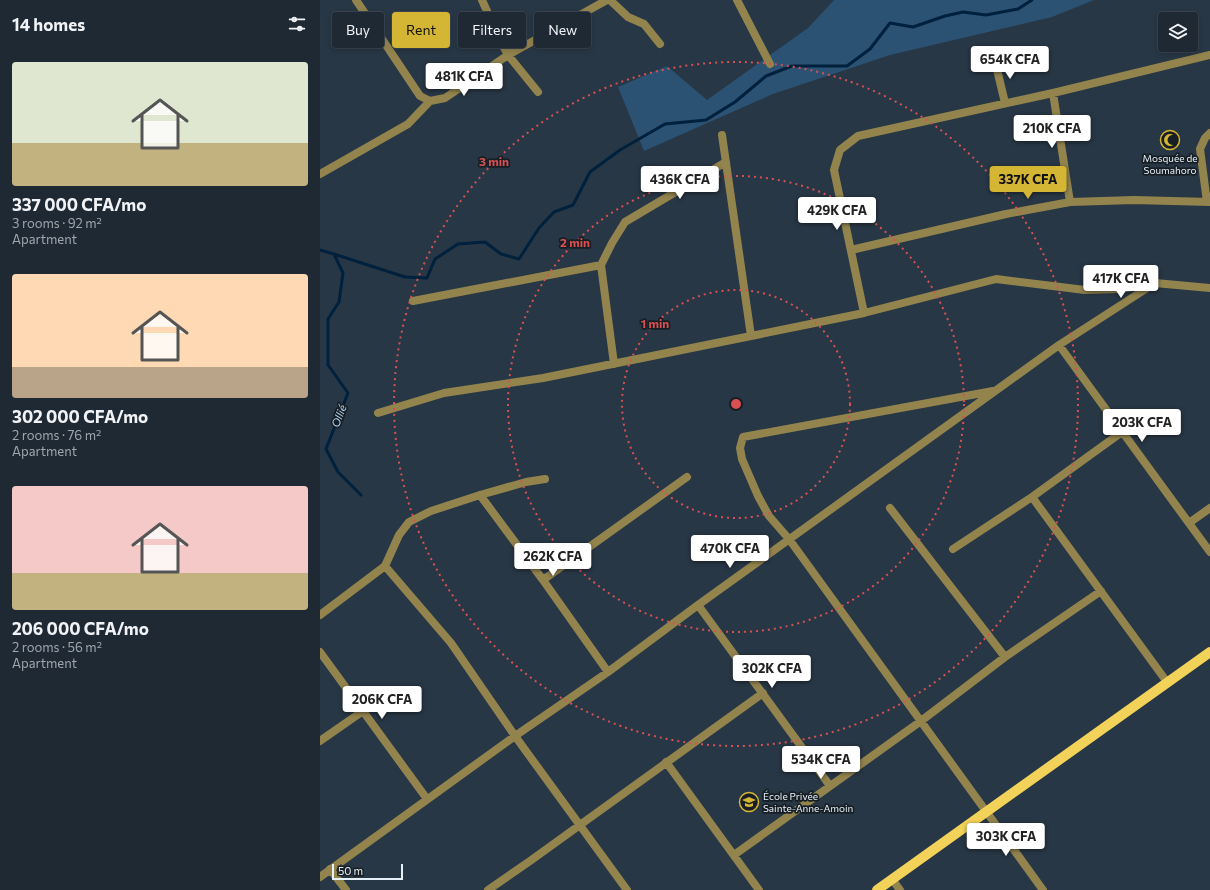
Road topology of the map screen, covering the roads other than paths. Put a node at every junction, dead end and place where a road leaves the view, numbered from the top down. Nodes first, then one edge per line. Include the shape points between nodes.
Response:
1 (356, 0) edge
2 (482, 0) edge
3 (609, 0) edge
4 (738, 0) edge
5 (660, 44) dead end
6 (508, 55) junction
7 (1210, 55) edge
8 (995, 61) dead end
9 (770, 64) dead end
10 (538, 92) dead end
11 (1053, 93) junction
12 (430, 101) junction
13 (1005, 103) junction
14 (1210, 133) edge
15 (722, 135) dead end
16 (726, 162) junction
17 (320, 174) edge
18 (1070, 202) junction
19 (1209, 202) edge
20 (851, 250) junction
21 (601, 265) junction
22 (1155, 283) junction
23 (1210, 288) edge
24 (414, 301) dead end
25 (864, 313) junction
26 (751, 336) junction
27 (1059, 345) junction
28 (614, 364) junction
29 (995, 391) junction
30 (378, 413) dead end
31 (1122, 432) junction
32 (687, 477) dead end
33 (545, 479) dead end
34 (480, 495) junction
35 (1032, 497) junction
36 (890, 508) dead end
37 (1210, 508) edge
38 (1189, 523) junction
39 (789, 540) junction
40 (953, 549) dead end
41 (1210, 552) edge
42 (385, 566) junction
43 (543, 580) junction
44 (1101, 591) junction
45 (698, 604) junction
46 (320, 615) edge
47 (320, 652) edge
48 (1210, 652) edge
49 (1005, 657) junction
50 (608, 672) junction
51 (1167, 682) junction
52 (762, 692) junction
53 (363, 711) junction
54 (921, 720) junction
55 (515, 736) junction
56 (320, 741) edge
57 (666, 762) junction
58 (830, 786) junction
59 (427, 799) junction
60 (986, 812) junction
61 (579, 824) junction
62 (734, 855) junction
63 (330, 869) junction
64 (320, 877) edge
65 (892, 880) junction
66 (346, 890) edge
67 (489, 890) edge
68 (627, 890) edge
69 (759, 890) edge
70 (877, 890) edge
71 (900, 890) edge
72 (1042, 890) edge

1 - 12 street via 420,96
2 - 6 street
3 - 5 street via 628,17 644,24
3 - 6 street
4 - 9 street
6 - 10 street
6 - 12 street via 445,98
7 - 11 street
8 - 13 street
11 - 13 street
11 - 18 street
12 - 17 street via 408,124
13 - 20 street via 858,136 840,150 834,170
14 - 19 street via 1200,149
15 - 16 street
16 - 21 street via 625,222
16 - 26 street
18 - 19 street
18 - 20 street
20 - 25 street
21 - 24 street
21 - 28 street
22 - 23 street
22 - 25 street via 1120,289 1085,290 996,279
22 - 27 street
25 - 26 street
26 - 28 street
27 - 29 street
27 - 31 street
28 - 30 street via 444,393
29 - 39 street
29 - 39 street via 743,437 740,448 742,459 758,496 768,516
31 - 35 street
31 - 38 street
32 - 43 street
33 - 34 street
34 - 42 street via 431,511 409,522 399,535
34 - 43 street
35 - 40 street
35 - 44 street
36 - 49 street
37 - 38 street
38 - 41 street
39 - 45 street
39 - 54 street
42 - 46 street
42 - 55 street via 451,643
43 - 50 street
44 - 49 street
44 - 51 street
45 - 50 street
45 - 52 street
47 - 53 street
48 - 51 main road
49 - 54 street
50 - 55 street
51 - 60 main road
52 - 57 street
52 - 58 street
53 - 56 street
53 - 59 street
54 - 58 street
54 - 60 street
55 - 59 street
55 - 61 street
57 - 61 street
57 - 62 street
58 - 62 street
59 - 63 street
60 - 65 main road
60 - 72 street
61 - 67 street
61 - 68 street
62 - 69 street
63 - 64 street
63 - 66 street
65 - 70 main road
65 - 71 street

